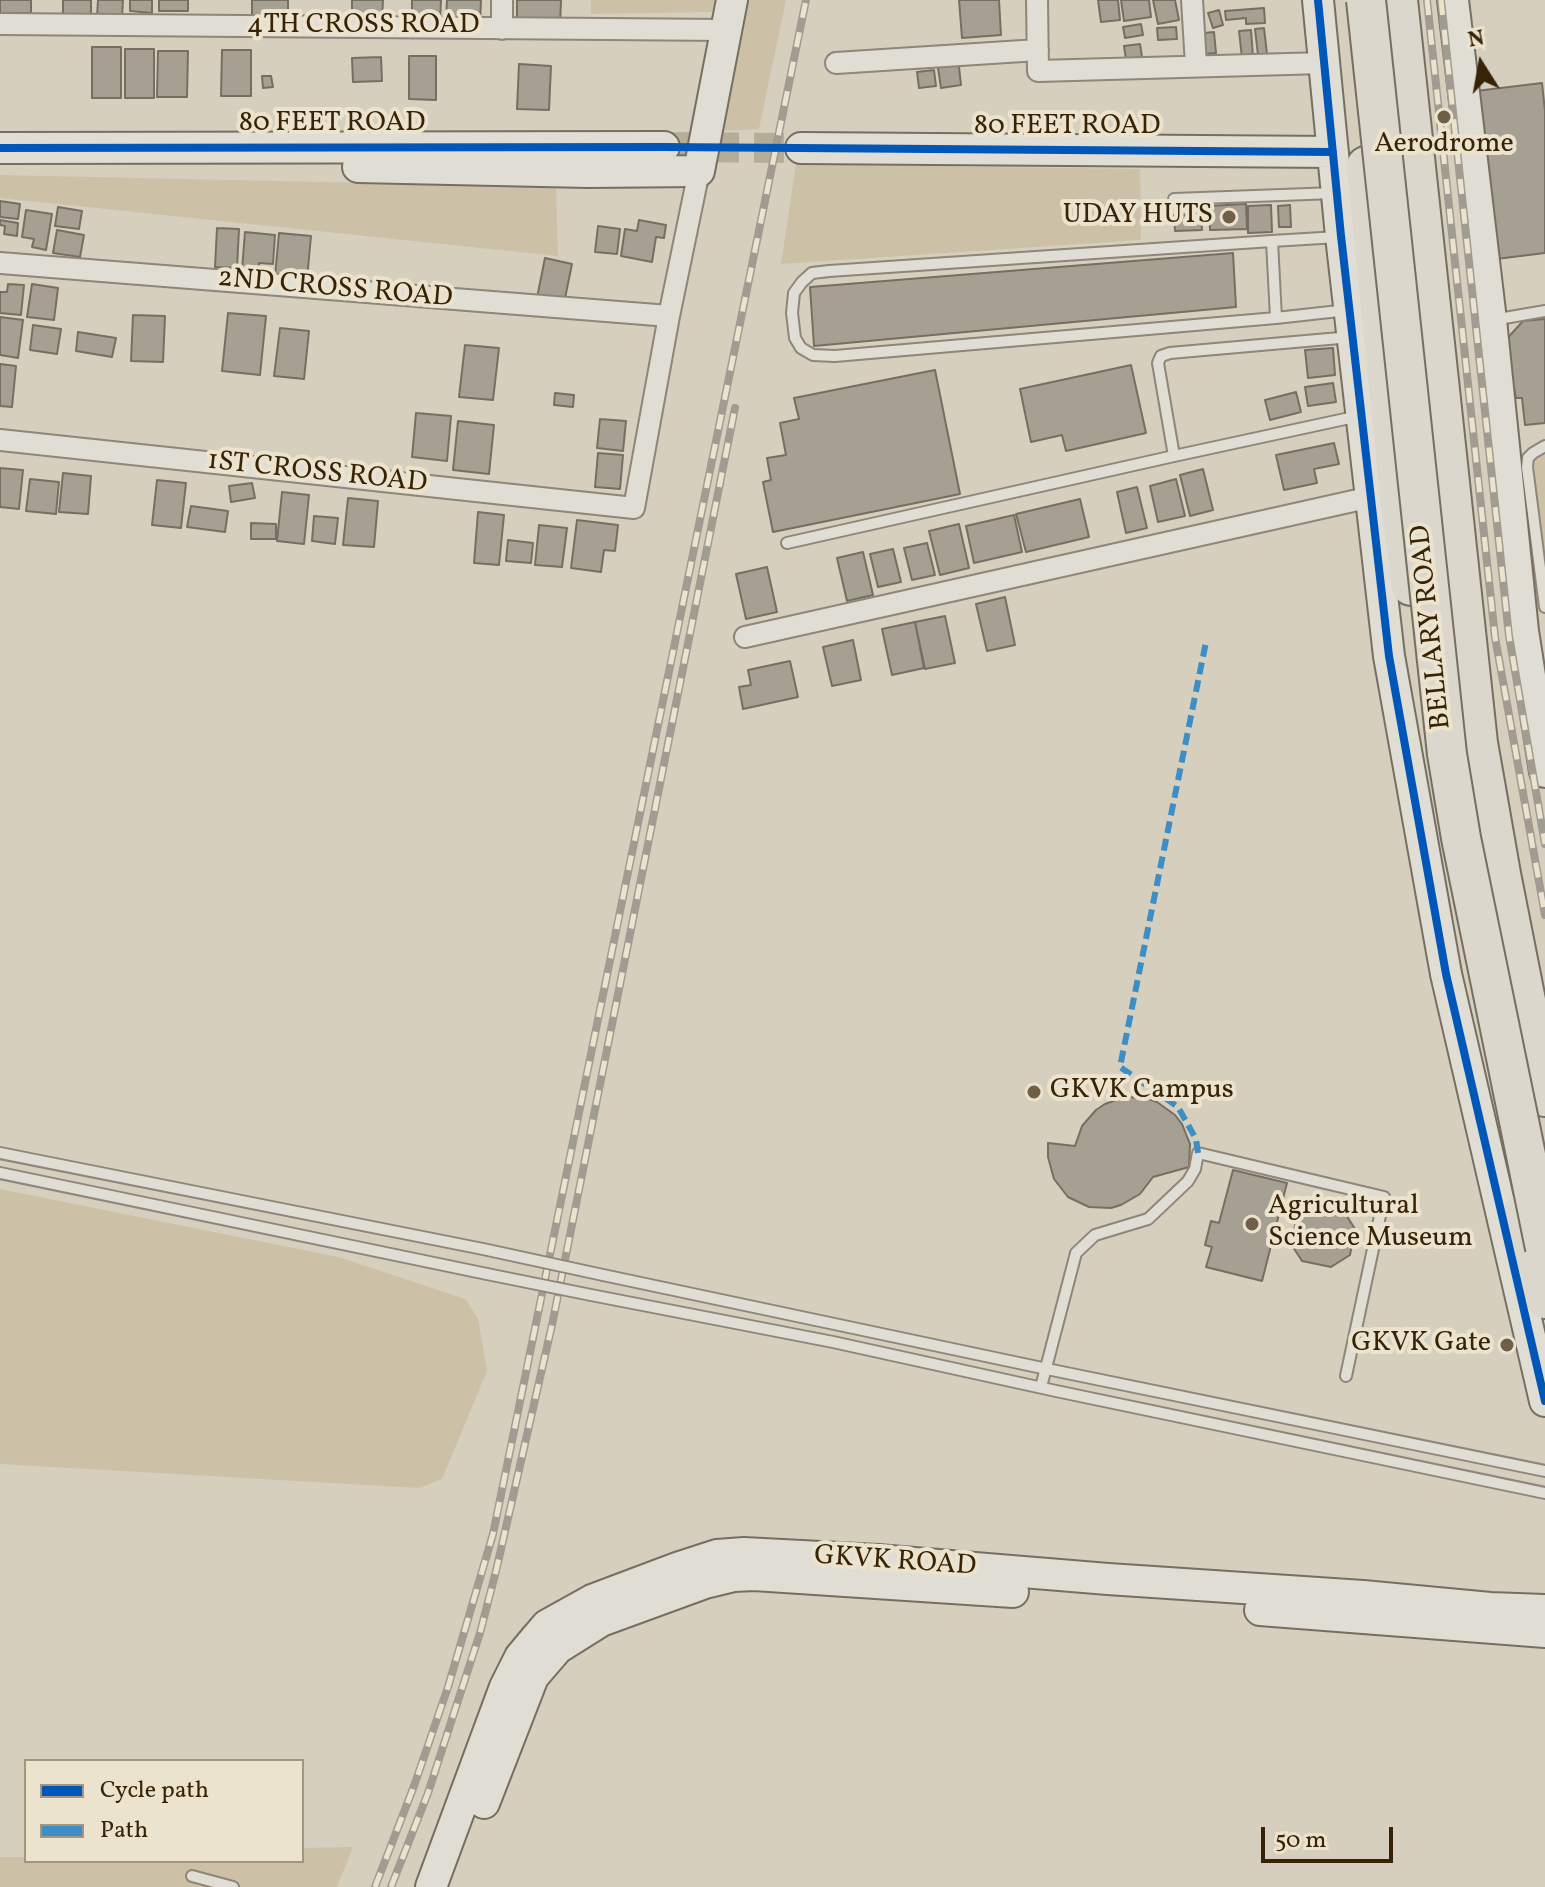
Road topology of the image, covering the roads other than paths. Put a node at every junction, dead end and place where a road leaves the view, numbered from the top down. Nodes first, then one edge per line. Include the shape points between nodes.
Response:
1 (502, 0) edge
2 (732, 0) edge
3 (1037, 0) edge
4 (1192, 0) edge
5 (1318, 0) edge
6 (1350, 0) edge
7 (1366, 0) edge
8 (1398, 0) edge
9 (1415, 0) edge
10 (1453, 0) edge
11 (0, 24) edge
12 (502, 29) junction
13 (726, 30) junction
14 (1038, 50) junction
15 (836, 63) dead end
16 (1324, 63) junction
17 (1196, 65) junction
18 (707, 134) junction
19 (250, 147) junction
20 (664, 147) tunnel mouth
21 (0, 148) edge
22 (801, 148) tunnel mouth
23 (1333, 152) junction
24 (699, 171) junction
25 (1337, 193) junction
26 (1174, 199) dead end
27 (1341, 236) junction
28 (1272, 241) junction
29 (0, 263) edge
30 (1545, 311) edge
31 (669, 316) junction
32 (1276, 318) junction
33 (1491, 320) junction
34 (1351, 324) junction
35 (1362, 416) junction
36 (0, 440) edge
37 (1545, 446) edge
38 (1174, 456) junction
39 (1371, 497) junction
40 (787, 543) dead end
41 (1545, 607) edge
42 (745, 637) dead end
43 (1545, 772) edge
44 (1545, 1010) edge
45 (1545, 1097) edge
46 (0, 1153) edge
47 (0, 1173) edge
48 (1518, 1179) edge
49 (1529, 1227) edge
50 (1545, 1299) edge
51 (1047, 1369) junction
52 (1346, 1376) dead end
53 (1041, 1387) junction
54 (1545, 1401) edge
55 (1545, 1471) edge
56 (1545, 1493) edge
57 (1545, 1610) edge
58 (1545, 1632) edge
59 (543, 1647) junction
60 (192, 1876) dead end
61 (233, 1887) edge
62 (431, 1887) edge
63 (452, 1887) edge

1 - 12 street
2 - 13 street
3 - 14 street
4 - 17 street
5 - 16 street
6 - 48 highway via 1399,496 1432,745 1470,965
7 - 49 highway, BELLARY ROAD, bridge via 1447,754
8 - 45 highway, BELLARY ROAD via 1478,743
9 - 44 highway via 1473,589
10 - 33 street
11 - 12 street, 4TH CROSS ROAD
12 - 13 street, 4TH CROSS ROAD
13 - 18 street
14 - 15 street
14 - 17 street via 1038,71
16 - 17 street
16 - 23 street
18 - 19 street via 260,133
18 - 24 street
19 - 20 street, 80 FEET ROAD
19 - 21 street, 80 FEET ROAD
19 - 24 street via 257,166
22 - 23 street, 80 FEET ROAD
23 - 25 street
24 - 31 street
25 - 26 lane
25 - 27 street
27 - 28 lane
27 - 34 street
28 - 32 lane
28 - 32 lane via 812,273 794,293 792,313 801,348 813,355 835,356
29 - 31 street, 2ND CROSS ROAD
30 - 33 lane
31 - 36 street, 1ST CROSS ROAD via 634,508
32 - 34 lane
33 - 43 street via 1523,631
34 - 35 street
34 - 38 lane via 1161,356
35 - 38 lane
35 - 39 street
37 - 41 lane via 1528,458 1527,467
38 - 40 lane
39 - 42 street
39 - 48 street via 1389,656 1446,974
46 - 51 lane, bridge
47 - 53 lane, bridge
48 - 49 highway
49 - 50 highway, BELLARY ROAD
49 - 54 street
51 - 52 lane via 1076,1253 1095,1235 1148,1219 1188,1181 1198,1153 1384,1197
51 - 53 lane
51 - 55 lane
53 - 56 lane
57 - 59 street, GKVK ROAD via 744,1553 703,1559 592,1600 547,1625
58 - 59 street, GKVK ROAD via 754,1575 705,1583 601,1621 558,1648
59 - 62 street, GKVK ROAD via 520,1657 505,1687
59 - 63 street, GKVK ROAD
60 - 61 lane

